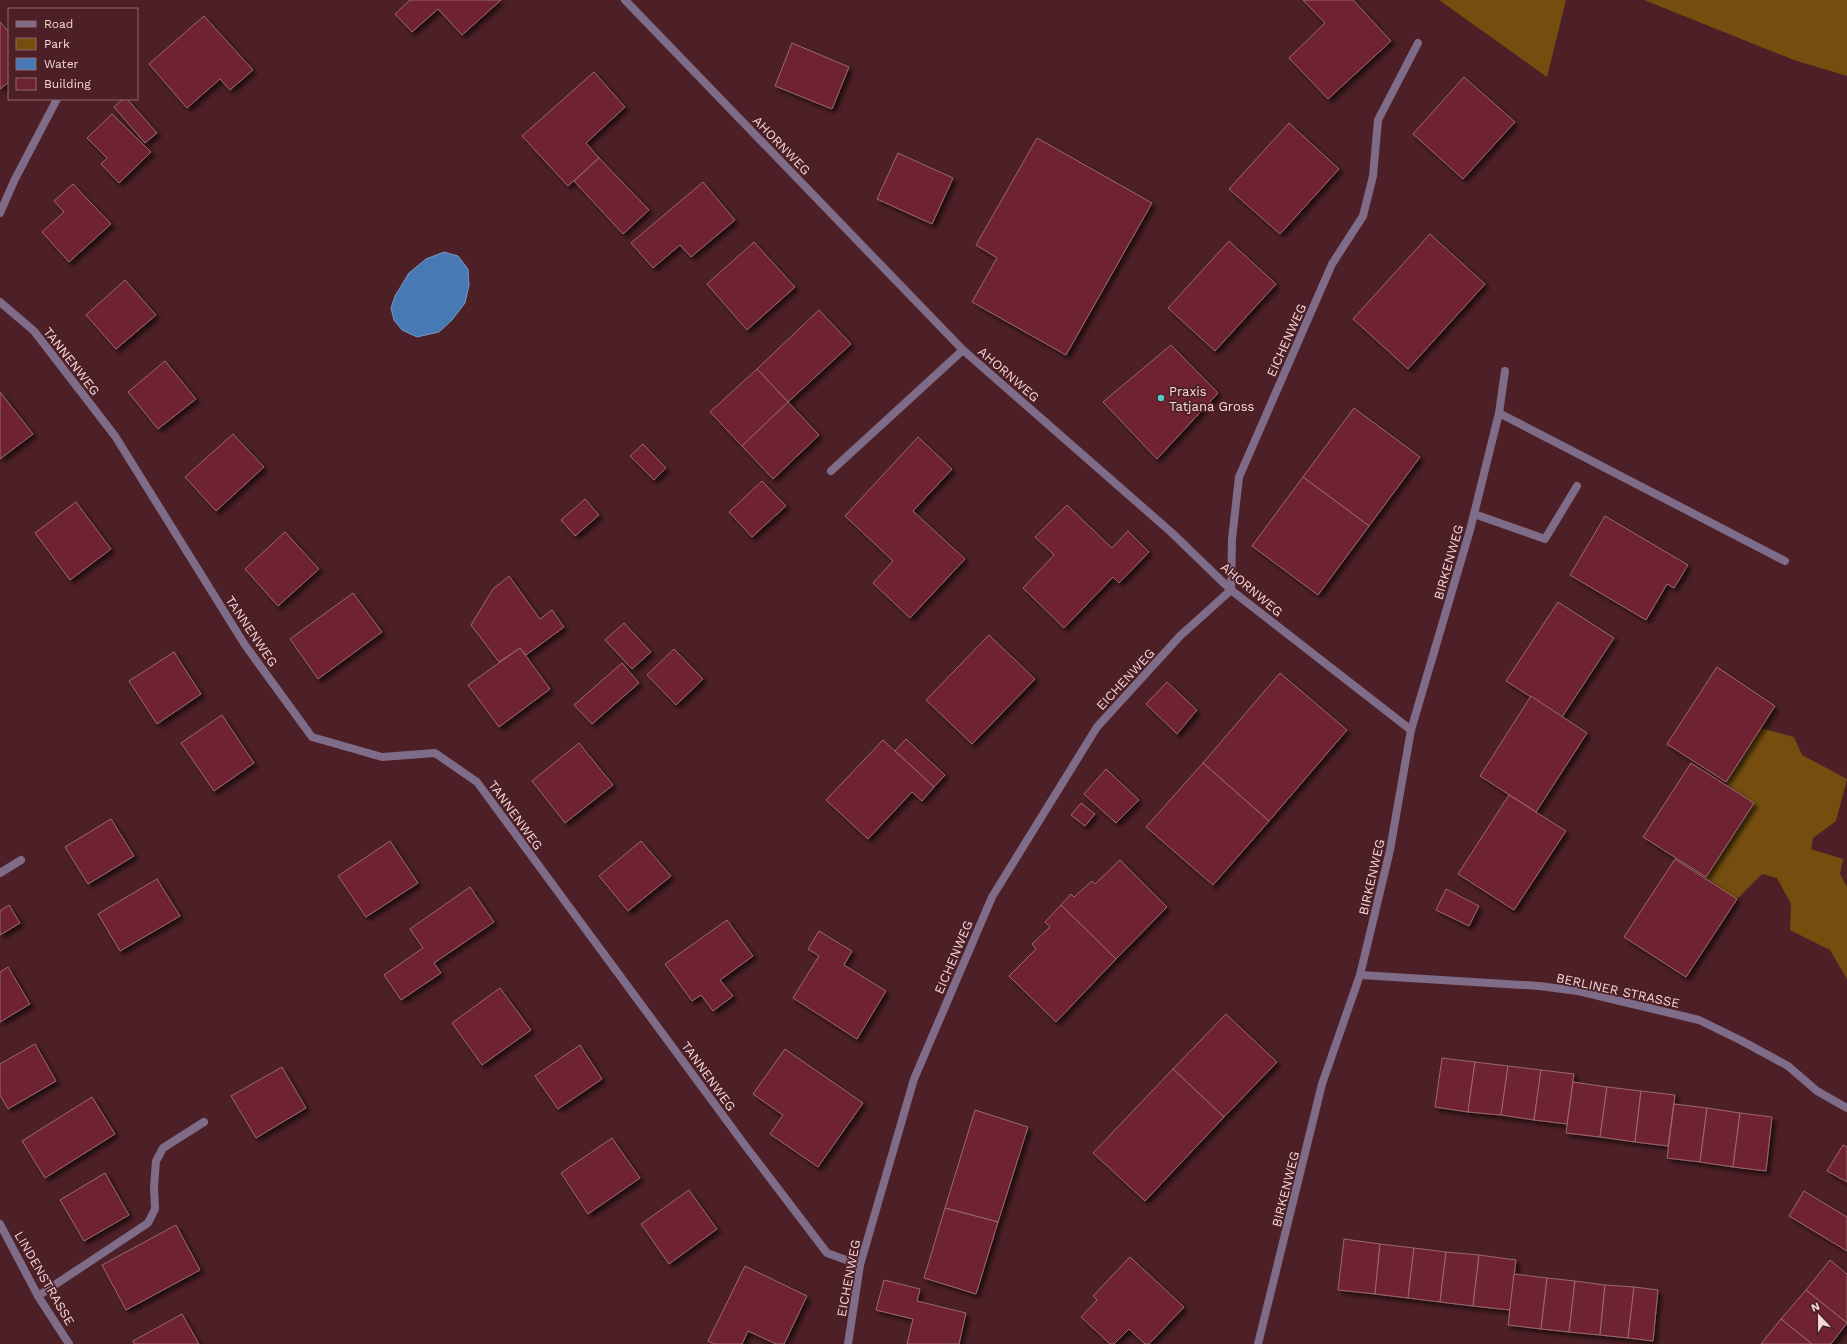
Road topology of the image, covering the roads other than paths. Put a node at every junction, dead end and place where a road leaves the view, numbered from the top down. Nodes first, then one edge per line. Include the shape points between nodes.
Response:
1 (625, 0) edge
2 (1418, 43) dead end
3 (56, 100) edge
4 (0, 213) edge
5 (0, 302) edge
6 (963, 350) junction
7 (1504, 371) dead end
8 (1499, 414) junction
9 (831, 471) dead end
10 (1577, 486) dead end
11 (1474, 514) junction
12 (1785, 561) dead end
13 (1231, 590) junction
14 (1411, 730) junction
15 (21, 860) dead end
16 (0, 873) edge
17 (1360, 976) junction
18 (1847, 1108) edge
19 (204, 1122) dead end
20 (0, 1224) edge
21 (860, 1265) junction
22 (38, 1296) junction
23 (69, 1344) edge
24 (848, 1344) edge
25 (1258, 1344) edge

1 - 6 street, AHORNWEG
2 - 13 street, EICHENWEG via 1378,120 1373,176 1363,216 1332,264 1239,477 1232,539
3 - 4 street
5 - 21 street, TANNENWEG via 34,331 115,436 245,645 312,737 382,757 434,753 477,782 827,1253
6 - 9 street
6 - 13 street, AHORNWEG via 1171,532
7 - 8 street, BIRKENWEG
8 - 11 street, BIRKENWEG
8 - 12 street
10 - 11 street via 1545,540
11 - 14 street, BIRKENWEG
13 - 14 street, AHORNWEG
13 - 21 street, EICHENWEG via 1180,636 1097,727 992,897 914,1079
14 - 17 street, BIRKENWEG via 1390,850
15 - 16 street
17 - 18 street, BERLINER STRASSE via 1538,986 1578,992 1699,1020 1788,1066 1817,1091
17 - 25 street, BIRKENWEG via 1322,1084
19 - 22 street via 163,1148 156,1161 154,1210 148,1222
20 - 22 street, LINDENSTRASSE
21 - 24 street, EICHENWEG
22 - 23 street, LINDENSTRASSE

